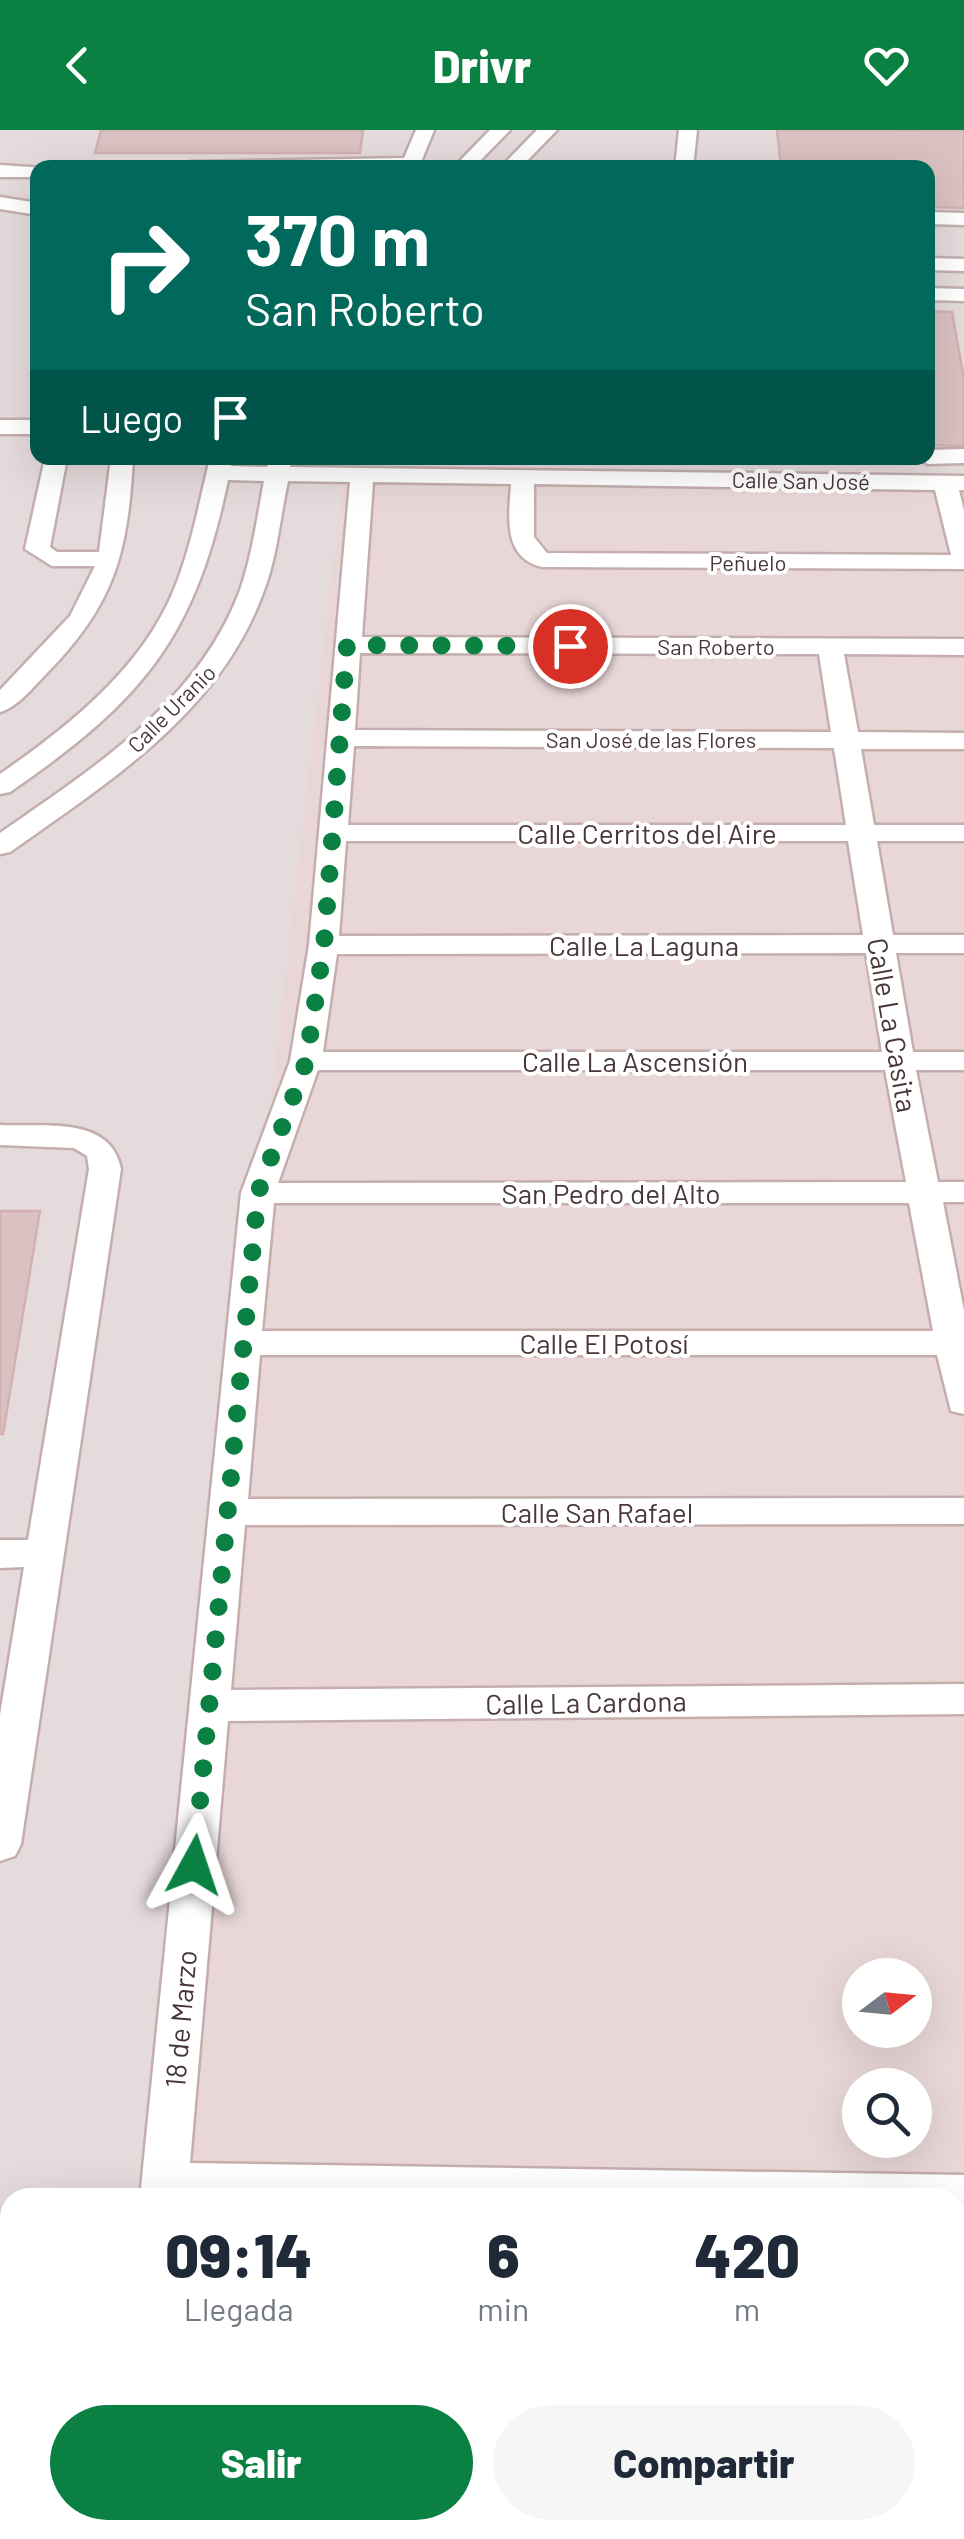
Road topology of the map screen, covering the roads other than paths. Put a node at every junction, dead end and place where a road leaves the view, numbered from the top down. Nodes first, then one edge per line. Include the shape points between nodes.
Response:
1 (425, 130) edge
2 (501, 130) edge
3 (548, 130) edge
4 (688, 130) edge
5 (413, 160) edge
6 (470, 160) edge
7 (517, 160) edge
8 (685, 160) edge
9 (30, 171) edge
10 (0, 172) edge
11 (0, 203) edge
12 (30, 209) edge
13 (935, 218) edge
14 (964, 219) edge
15 (935, 242) edge
16 (964, 243) edge
17 (935, 264) edge
18 (964, 265) edge
19 (935, 294) edge
20 (964, 295) edge
21 (0, 427) edge
22 (30, 428) edge
23 (935, 456) edge
24 (964, 456) edge
25 (55, 465) edge
26 (121, 465) edge
27 (219, 465) edge
28 (279, 465) edge
29 (347, 469) edge
30 (523, 476) junction
31 (954, 482) edge
32 (110, 558) junction
33 (964, 561) edge
34 (347, 645) junction
35 (830, 646) junction
36 (964, 647) edge
37 (0, 704) edge
38 (339, 738) junction
39 (844, 740) junction
40 (964, 740) edge
41 (0, 786) edge
42 (330, 833) junction
43 (860, 833) junction
44 (964, 833) edge
45 (0, 846) edge
46 (878, 944) junction
47 (964, 944) edge
48 (324, 945) junction
49 (899, 1061) junction
50 (964, 1061) edge
51 (306, 1062) junction
52 (0, 1135) edge
53 (924, 1192) junction
54 (964, 1192) edge
55 (258, 1193) junction
56 (958, 1343) edge
57 (245, 1344) junction
58 (964, 1402) edge
59 (230, 1512) junction
60 (964, 1512) edge
61 (45, 1553) junction
62 (0, 1554) edge
63 (964, 1698) edge
64 (208, 1706) junction
65 (0, 1844) edge
66 (164, 2188) edge

1 - 5 street
2 - 6 street
3 - 7 street
4 - 8 street
9 - 10 street
11 - 12 street
13 - 14 street
15 - 16 street
17 - 18 street
19 - 20 street
21 - 22 street
23 - 24 street
25 - 32 street via 37,549 52,559
26 - 32 street
27 - 28 street, Calle San José
27 - 41 street, Calle Uranio via 194,567 150,651 104,706
28 - 29 street, Calle San José
28 - 45 street, Calle Uranio via 252,593 220,658 121,759
29 - 30 street, Calle San José
29 - 34 street, 18 de Marzo
30 - 31 street, Calle San José
30 - 33 street, Peñuelo via 523,546 532,557 553,562
31 - 33 street
32 - 37 street via 77,624
34 - 35 street, San Roberto
34 - 38 street, 18 de Marzo
35 - 36 street, San Roberto
35 - 39 street, Calle La Casita
38 - 39 street, San José de las Flores
38 - 42 street, 18 de Marzo
39 - 40 street, San José de las Flores
39 - 43 street, Calle La Casita
42 - 43 street, Calle Cerritos del Aire
42 - 48 street, 18 de Marzo
43 - 44 street, Calle Cerritos del Aire
43 - 46 street, Calle La Casita
46 - 47 street, Calle La Laguna
46 - 48 street, Calle La Laguna
46 - 49 street, Calle La Casita
48 - 51 street, 18 de Marzo
49 - 50 street, Calle La Ascensión
49 - 51 street, Calle La Ascensión
49 - 53 street, Calle La Casita
51 - 55 street, 18 de Marzo
52 - 61 street via 66,1136 95,1144 105,1168
53 - 54 street, San Pedro del Alto
53 - 55 street, San Pedro del Alto
53 - 56 street, Calle La Casita
55 - 57 street, 18 de Marzo
56 - 57 street, Calle El Potosí
56 - 58 street, Calle La Casita
57 - 59 street, 18 de Marzo
59 - 60 street, Calle San Rafael
59 - 64 street, 18 de Marzo
61 - 62 street
61 - 65 street
63 - 64 street, Calle La Cardona
64 - 66 street, 18 de Marzo

